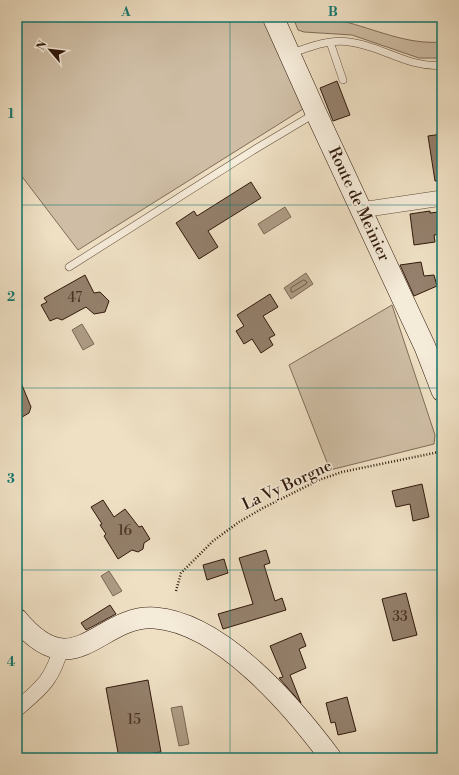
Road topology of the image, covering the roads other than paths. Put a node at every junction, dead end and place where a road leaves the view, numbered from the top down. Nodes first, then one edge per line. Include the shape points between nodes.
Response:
1 (273, 17) edge
2 (330, 42) junction
3 (289, 54) junction
4 (442, 65) edge
5 (343, 80) dead end
6 (316, 113) junction
7 (442, 198) edge
8 (361, 210) junction
9 (69, 267) dead end
10 (442, 391) edge
11 (17, 619) edge
12 (61, 648) junction
13 (17, 709) edge
14 (331, 758) edge

1 - 3 street, Route de Meinier
2 - 3 lane
2 - 4 lane via 357,43 425,65
2 - 5 lane
3 - 6 street, Route de Meinier
6 - 8 street, Route de Meinier
6 - 9 lane
7 - 8 street
8 - 10 street, Route de Meinier via 425,347
11 - 12 street via 40,642
12 - 13 street via 57,664 48,681
12 - 14 street via 88,644 126,623 145,618 170,621 193,629 247,665 292,710

